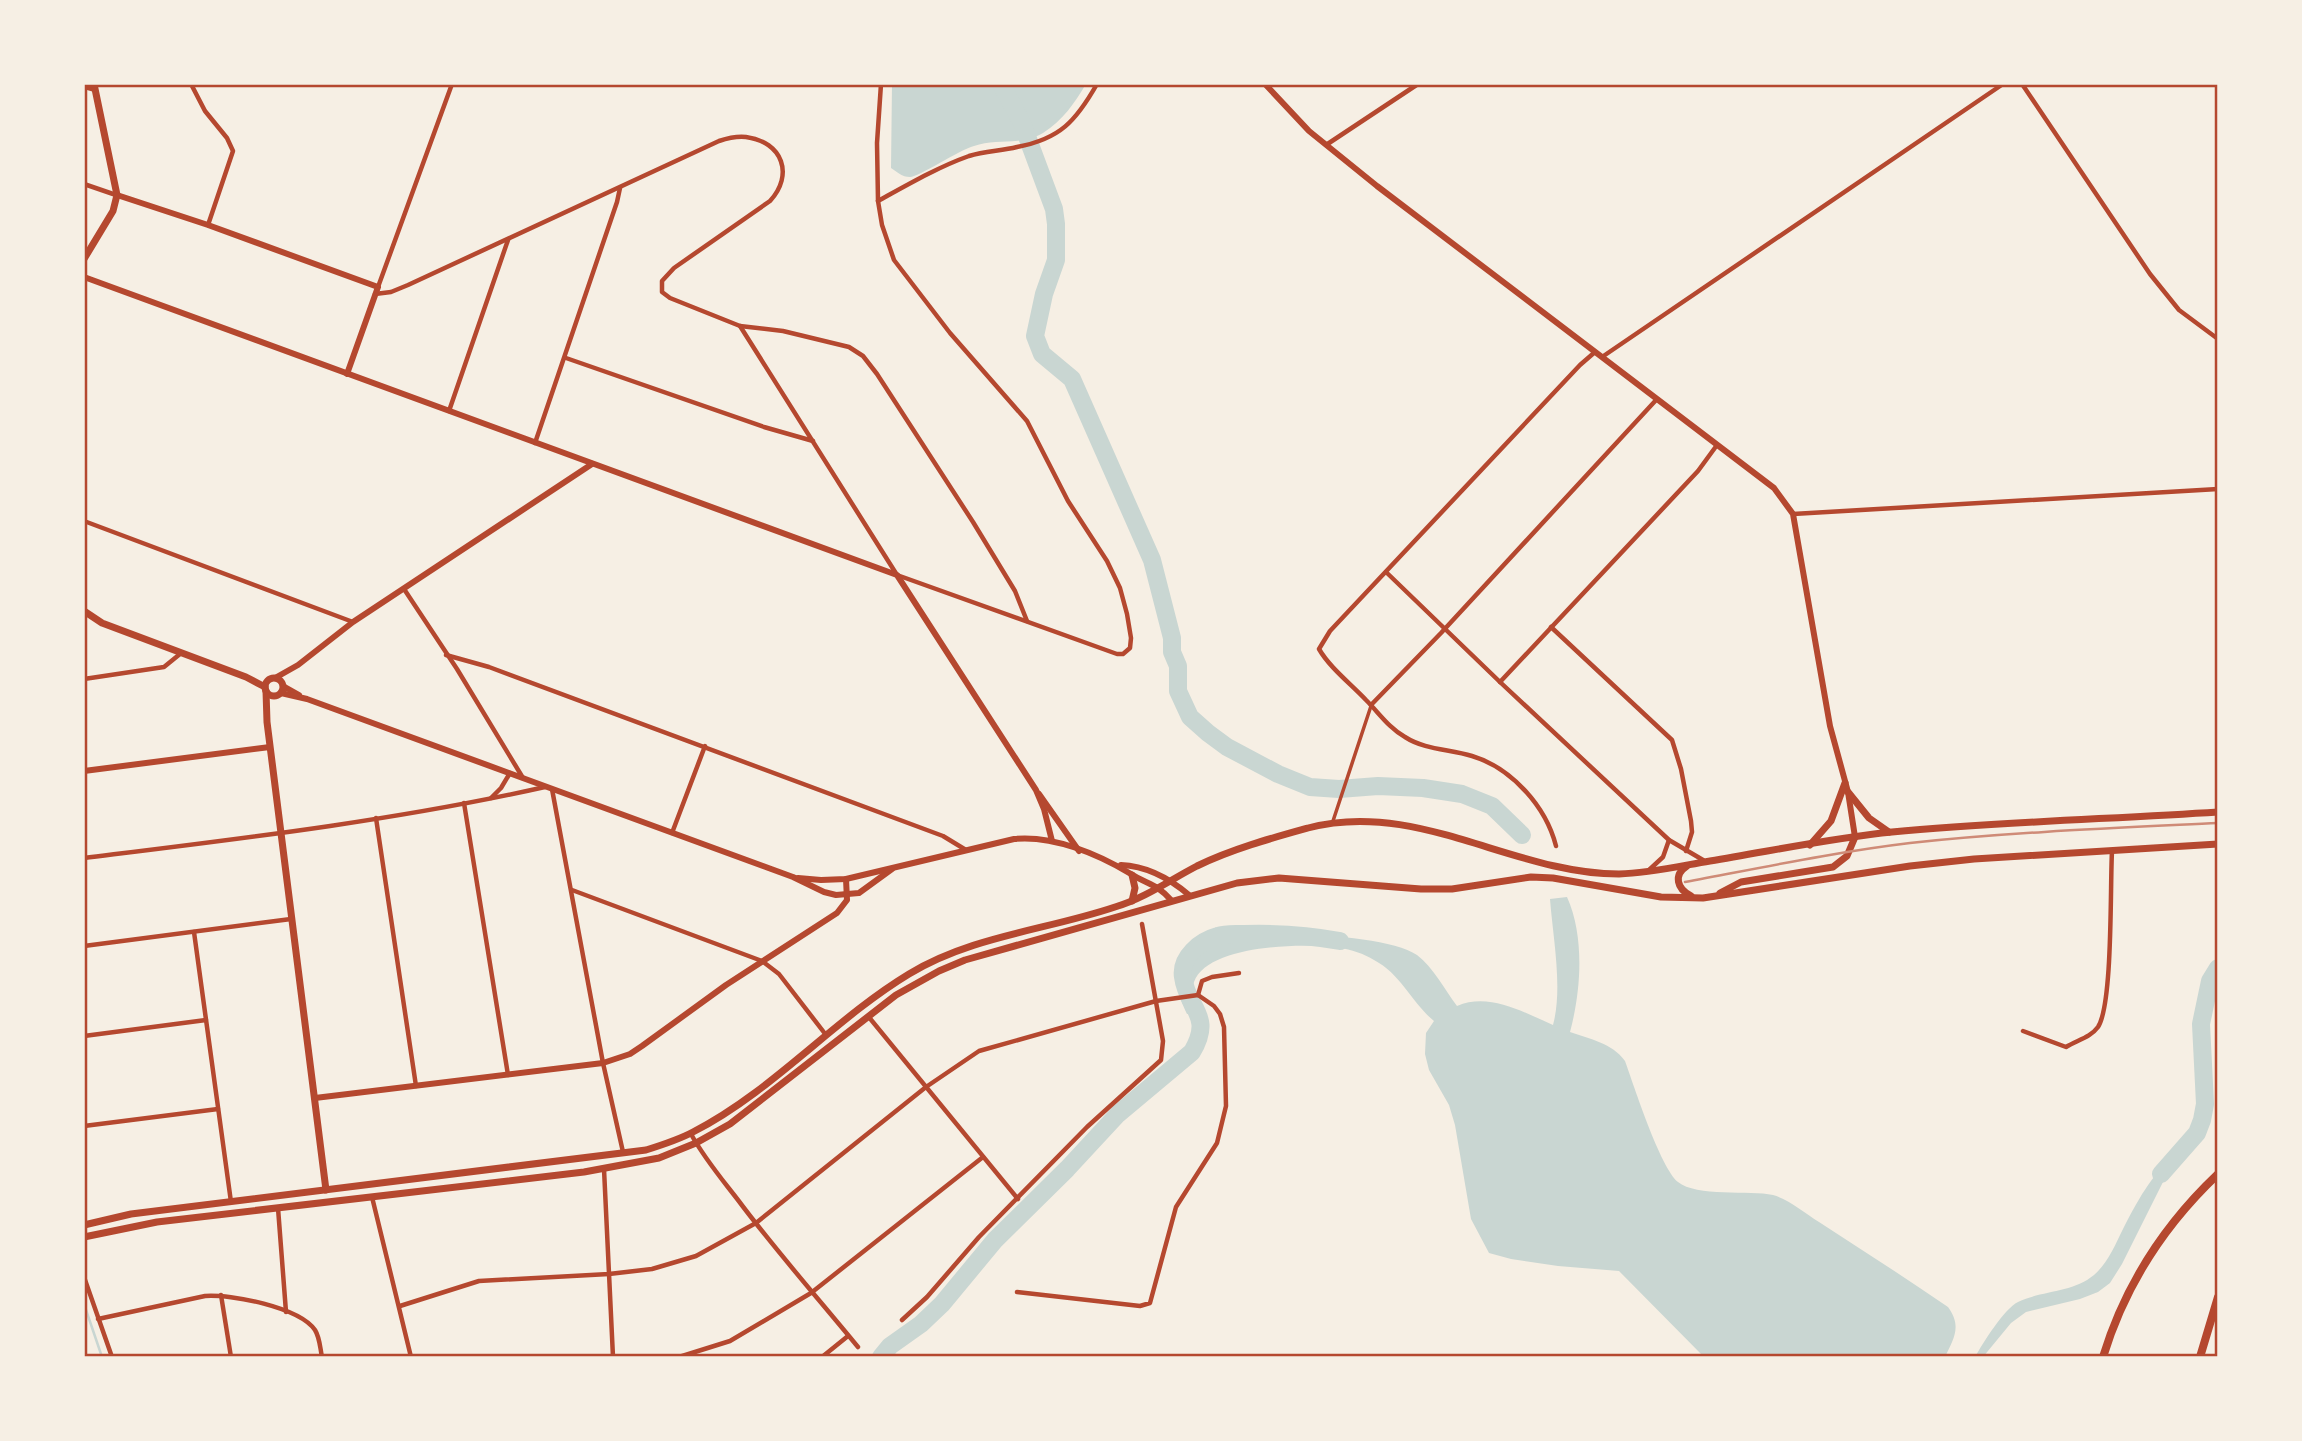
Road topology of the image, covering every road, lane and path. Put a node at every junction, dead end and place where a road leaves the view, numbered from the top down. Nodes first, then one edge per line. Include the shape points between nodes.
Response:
1 (191, 84) edge
2 (452, 84) edge
3 (881, 84) edge
4 (1097, 84) edge
5 (1265, 84) edge
6 (1418, 84) edge
7 (2003, 84) edge
8 (2021, 84) edge
9 (84, 86) edge
10 (95, 87) edge
11 (1325, 145) junction
12 (84, 184) edge
13 (620, 188) junction
14 (117, 195) junction
15 (878, 201) junction
16 (208, 225) junction
17 (509, 239) junction
18 (84, 259) edge
19 (84, 276) edge
20 (377, 291) junction
21 (740, 326) junction
22 (2218, 338) edge
23 (1595, 352) junction
24 (1602, 357) junction
25 (566, 358) junction
26 (347, 374) junction
27 (1657, 399) junction
28 (449, 411) junction
29 (813, 441) junction
30 (535, 443) junction
31 (1717, 445) junction
32 (592, 464) junction
33 (2218, 489) edge
34 (1793, 514) junction
35 (84, 521) edge
36 (1386, 572) junction
37 (897, 575) junction
38 (404, 589) junction
39 (84, 611) edge
40 (354, 622) junction
41 (1027, 622) junction
42 (1551, 627) junction
43 (1444, 629) junction
44 (180, 654) junction
45 (446, 655) junction
46 (84, 679) edge
47 (1500, 682) junction
48 (274, 687) junction
49 (1371, 705) junction
50 (705, 746) junction
51 (270, 747) junction
52 (84, 771) edge
53 (510, 773) junction
54 (523, 779) junction
55 (1844, 783) junction
56 (548, 788) junction
57 (1036, 790) junction
58 (1847, 792) junction
59 (490, 799) junction
60 (464, 803) junction
61 (2218, 812) edge
62 (376, 818) junction
63 (1332, 824) junction
64 (672, 832) junction
65 (1889, 832) junction
66 (281, 834) junction
67 (1855, 837) junction
68 (1669, 840) junction
69 (1052, 841) junction
70 (2218, 844) edge
71 (1810, 845) junction
72 (1556, 846) dead end
73 (966, 850) junction
74 (1079, 850) junction
75 (1686, 851) junction
76 (2112, 851) junction
77 (84, 858) edge
78 (1706, 862) junction
79 (1119, 865) junction
80 (1688, 865) junction
81 (892, 869) junction
82 (1647, 872) junction
83 (1132, 875) junction
84 (793, 877) junction
85 (846, 878) junction
86 (1172, 880) junction
87 (1160, 888) junction
88 (571, 890) junction
89 (848, 895) junction
90 (1189, 895) junction
91 (1717, 896) junction
92 (1693, 898) junction
93 (1171, 900) junction
94 (1132, 901) junction
95 (292, 919) junction
96 (1142, 924) dead end
97 (194, 932) junction
98 (84, 946) edge
99 (762, 961) junction
100 (1239, 973) dead end
101 (1198, 995) junction
102 (1156, 1001) junction
103 (868, 1016) junction
104 (206, 1020) junction
105 (2024, 1031) dead end
106 (826, 1035) junction
107 (84, 1036) edge
108 (603, 1063) junction
109 (508, 1075) junction
110 (416, 1087) junction
111 (926, 1087) junction
112 (314, 1098) junction
113 (218, 1109) junction
114 (84, 1126) edge
115 (691, 1134) junction
116 (696, 1143) junction
117 (624, 1154) junction
118 (983, 1157) junction
119 (604, 1169) junction
120 (2218, 1174) edge
121 (326, 1190) junction
122 (372, 1197) junction
123 (1018, 1199) junction
124 (231, 1202) junction
125 (328, 1202) junction
126 (278, 1207) junction
127 (756, 1223) junction
128 (84, 1225) edge
129 (84, 1237) edge
130 (609, 1274) junction
131 (84, 1278) edge
132 (1017, 1292) dead end
133 (811, 1293) junction
134 (221, 1294) junction
135 (2218, 1297) edge
136 (400, 1306) junction
137 (286, 1312) junction
138 (98, 1319) junction
139 (902, 1320) dead end
140 (848, 1336) junction
141 (858, 1347) dead end
142 (112, 1357) edge
143 (232, 1357) edge
144 (322, 1357) edge
145 (411, 1357) edge
146 (612, 1357) edge
147 (679, 1357) edge
148 (822, 1357) edge
149 (2103, 1357) edge
150 (2200, 1357) edge

1 - 16 street via 233,151
2 - 20 street
3 - 15 street
4 - 15 street via 1078,115 1041,141 961,159
5 - 11 street
6 - 11 street
7 - 24 street
8 - 22 street via 2150,274 2179,310
9 - 10 street
10 - 14 main road
11 - 23 street
12 - 14 street
13 - 17 street
13 - 21 street via 730,138 757,140 776,153 784,169 779,191 758,211 674,268 661,287 670,298
13 - 25 street
14 - 16 street
14 - 18 main road via 113,211
15 - 41 street via 888,244 905,277 1027,421 1052,465 1115,579 1127,614 1130,648 1117,654
16 - 20 street
17 - 20 street via 391,292
17 - 28 street
19 - 26 street
20 - 26 street
21 - 29 street
21 - 41 street via 841,344 863,356 973,522 1015,591
23 - 24 street
23 - 36 street
24 - 27 street
25 - 29 street
25 - 30 street
26 - 28 street
27 - 31 street
27 - 43 street
28 - 30 street
29 - 37 street
30 - 32 street
31 - 34 street via 1774,488
31 - 42 street
32 - 37 street
32 - 38 street
33 - 34 street
34 - 55 street
35 - 40 street
36 - 43 street
36 - 49 street via 1330,631 1319,649
37 - 41 street
37 - 57 street
38 - 40 street
38 - 45 street
39 - 44 main road via 102,623
40 - 48 street
42 - 47 street
42 - 75 street via 1672,740 1691,821
43 - 47 street
43 - 49 street
44 - 46 street via 164,667
44 - 48 main road
45 - 50 street
45 - 54 street
47 - 68 street
48 - 51 main road via 267,722
48 - 53 street
49 - 63 street
49 - 72 street via 1405,737 1493,764 1532,798
50 - 64 street
50 - 73 street via 943,836
51 - 52 street
51 - 66 main road
53 - 54 street
53 - 59 street
54 - 56 street
55 - 58 street
55 - 71 main road via 1831,821
56 - 59 street
56 - 64 street
56 - 88 street
57 - 69 street
57 - 74 street
58 - 65 main road via 1869,818
58 - 67 street
59 - 60 street
60 - 62 street
60 - 109 street
61 - 65 main road
62 - 66 street
62 - 110 street
63 - 82 main road via 1411,827 1541,864 1622,874
63 - 86 main road via 1250,846
64 - 84 street
65 - 67 main road
66 - 77 street
66 - 95 main road
67 - 71 main road
67 - 91 main road via 1847,856 1833,867 1741,882
68 - 75 street
68 - 82 street via 1663,857
69 - 73 street via 1026,838
69 - 74 street
70 - 76 main road
71 - 78 main road
73 - 81 street
74 - 79 street
75 - 78 street
76 - 91 main road via 1910,866
76 - 105 street via 2105,1013 2096,1030 2066,1047
78 - 80 main road
79 - 83 street
79 - 86 street
80 - 82 main road
80 - 92 main road via 1679,873 1679,886
81 - 85 street
81 - 89 street via 867,888
83 - 87 street
83 - 94 main road
84 - 85 street
84 - 89 street via 824,892
85 - 89 street
86 - 87 main road
86 - 90 street
87 - 93 street
87 - 94 main road
88 - 99 street
88 - 108 street
89 - 99 street via 837,913
90 - 92 main road via 1279,878 1452,889 1531,877
90 - 93 main road
91 - 92 main road
93 - 103 main road via 965,960 895,995
94 - 106 main road via 953,953 906,975
95 - 97 street
95 - 112 main road
96 - 102 street
97 - 98 street
97 - 104 street
99 - 106 street via 779,974
99 - 108 street via 630,1054
100 - 101 street via 1202,981
101 - 102 street
101 - 132 street via 1214,1006 1224,1027 1226,1106 1217,1143 1175,1207 1150,1303 1140,1306
102 - 111 street via 979,1051
102 - 123 street via 1163,1041 1158,1065 1087,1127
103 - 111 street
103 - 116 main road via 747,1112
104 - 107 street
104 - 113 street
106 - 115 main road
108 - 109 street
108 - 117 street
109 - 110 street
110 - 112 street
111 - 118 street
111 - 127 street
112 - 121 main road
113 - 114 street
113 - 124 street
115 - 116 street
115 - 117 main road
116 - 119 main road via 659,1158
116 - 127 street
117 - 121 main road
118 - 123 street
118 - 133 street
119 - 122 main road
119 - 130 street
120 - 149 highway via 2164,1234 2139,1270
121 - 124 main road
121 - 125 street
122 - 125 main road
122 - 136 street
123 - 139 street
124 - 128 main road via 131,1214
125 - 126 main road
126 - 129 main road via 157,1222
126 - 137 street
127 - 130 street via 683,1261
127 - 133 street
130 - 136 street via 480,1281
130 - 146 street
131 - 138 street
133 - 140 street
133 - 147 street via 730,1341
134 - 137 street
134 - 138 street
134 - 143 street
135 - 150 highway
136 - 145 street
137 - 144 street via 314,1329
138 - 142 street
140 - 141 street
140 - 148 street

